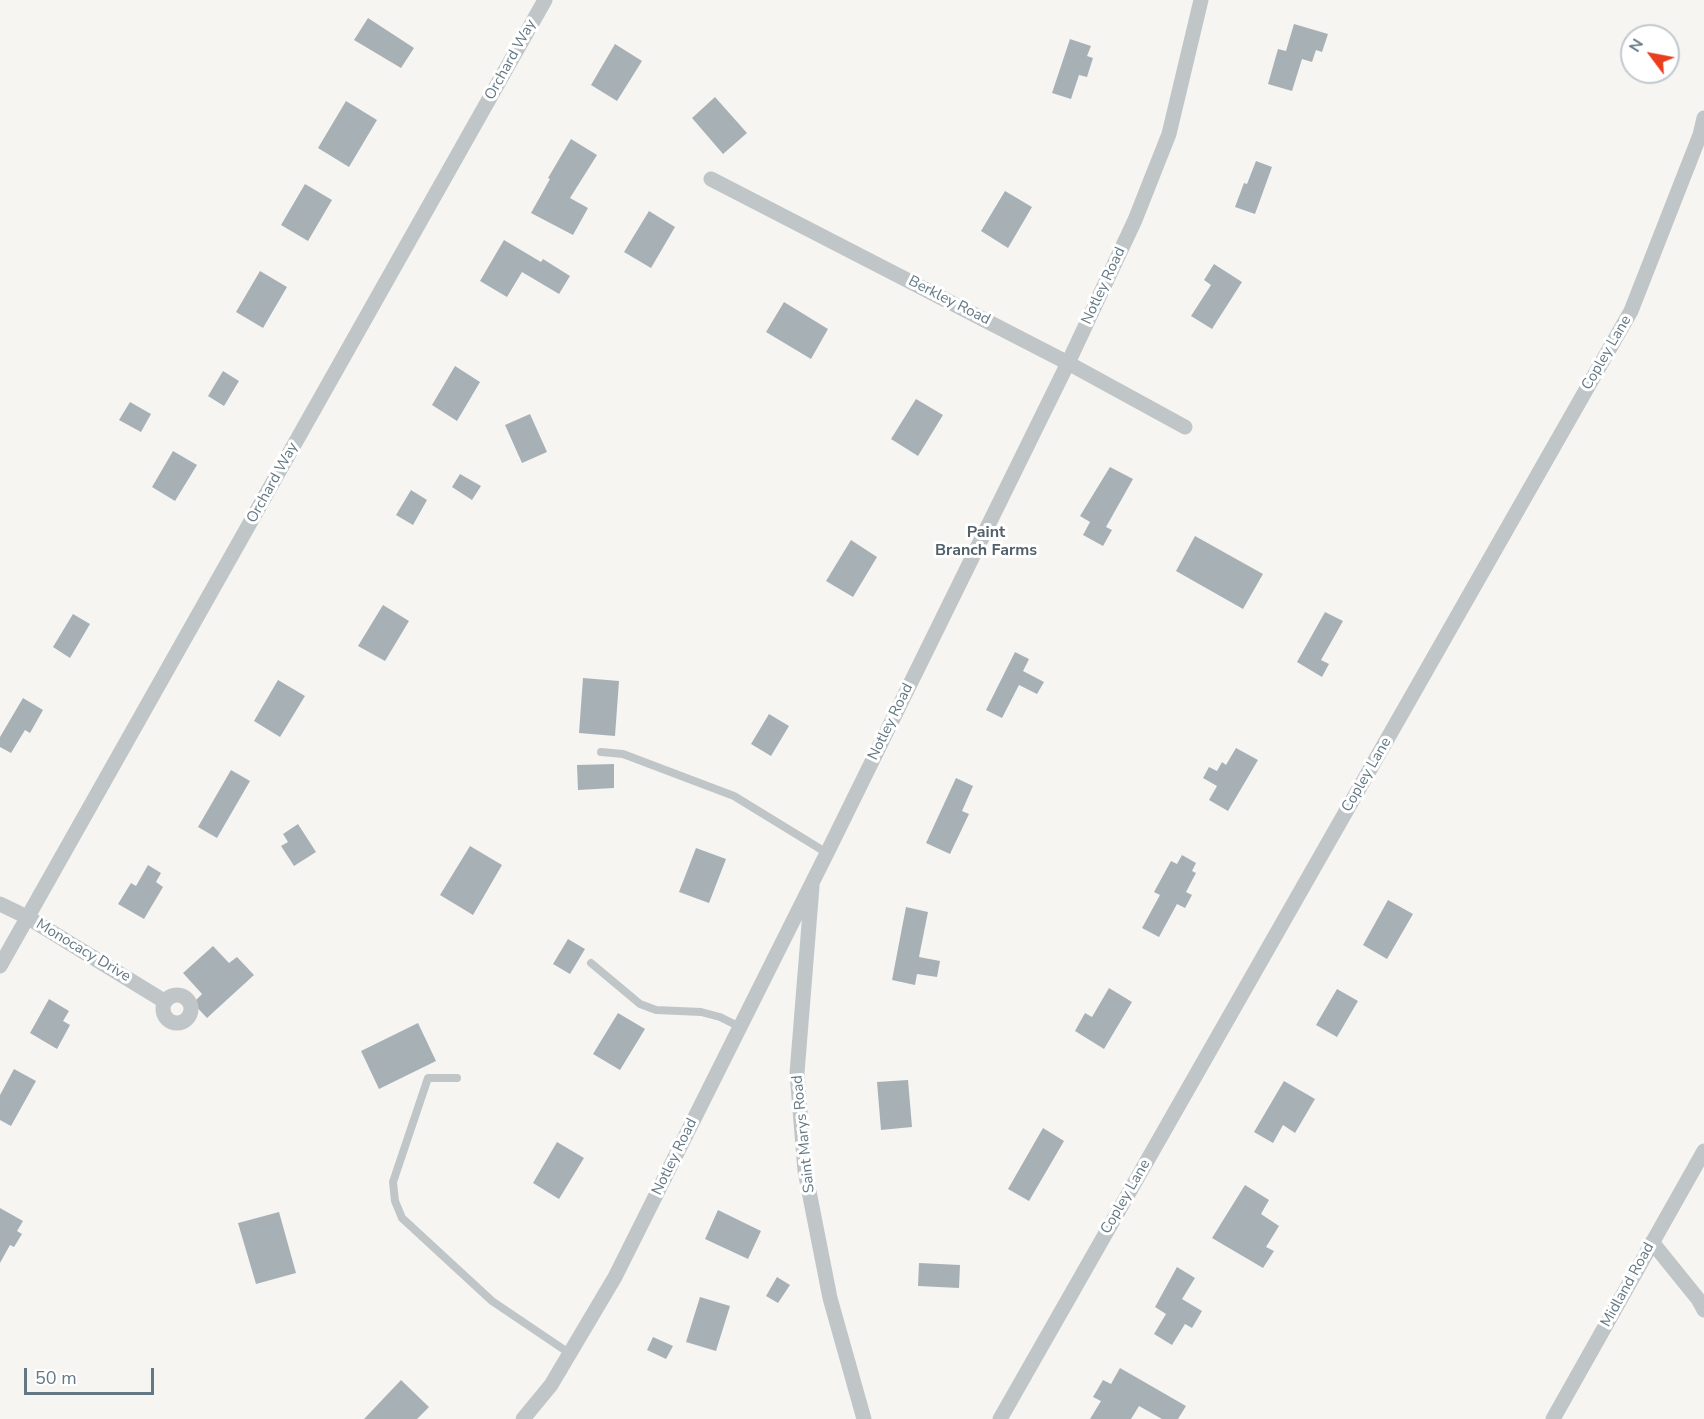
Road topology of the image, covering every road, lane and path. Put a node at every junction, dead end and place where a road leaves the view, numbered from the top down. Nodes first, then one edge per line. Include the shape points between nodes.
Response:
1 (545, 0) edge
2 (1201, 0) edge
3 (1704, 118) edge
4 (1702, 136) edge
5 (711, 179) dead end
6 (1068, 363) junction
7 (1185, 427) dead end
8 (601, 752) dead end
9 (827, 853) junction
10 (813, 880) junction
11 (0, 904) edge
12 (27, 917) junction
13 (591, 963) dead end
14 (0, 966) edge
15 (164, 1001) dead end
16 (740, 1027) junction
17 (457, 1078) dead end
18 (1704, 1151) edge
19 (1652, 1242) junction
20 (1704, 1310) edge
21 (569, 1353) junction
22 (524, 1419) edge
23 (864, 1419) edge
24 (999, 1419) edge
25 (1553, 1419) edge

1 - 12 street, Orchard Way
2 - 6 street, Notley Road via 1170,134 1135,220
3 - 4 street, Copley Lane
4 - 24 street, Copley Lane via 1631,311
5 - 6 street, Berkley Road
6 - 7 street, Berkley Road
6 - 9 street, Notley Road
8 - 9 lane via 623,754 734,796
9 - 10 street, Notley Road
10 - 16 street, Notley Road
10 - 23 street, Saint Marys Road via 798,1073 805,1171 830,1298
11 - 12 street, Monocacy Drive
12 - 14 street, Orchard Way
12 - 15 street, Monocacy Drive
13 - 16 lane via 640,1004 656,1010 701,1012
16 - 21 street, Notley Road via 615,1277
17 - 21 lane via 428,1078 393,1182 395,1201 402,1218 492,1301
18 - 19 street, Midland Road
19 - 20 street
19 - 25 street, Midland Road
21 - 22 street, Notley Road

